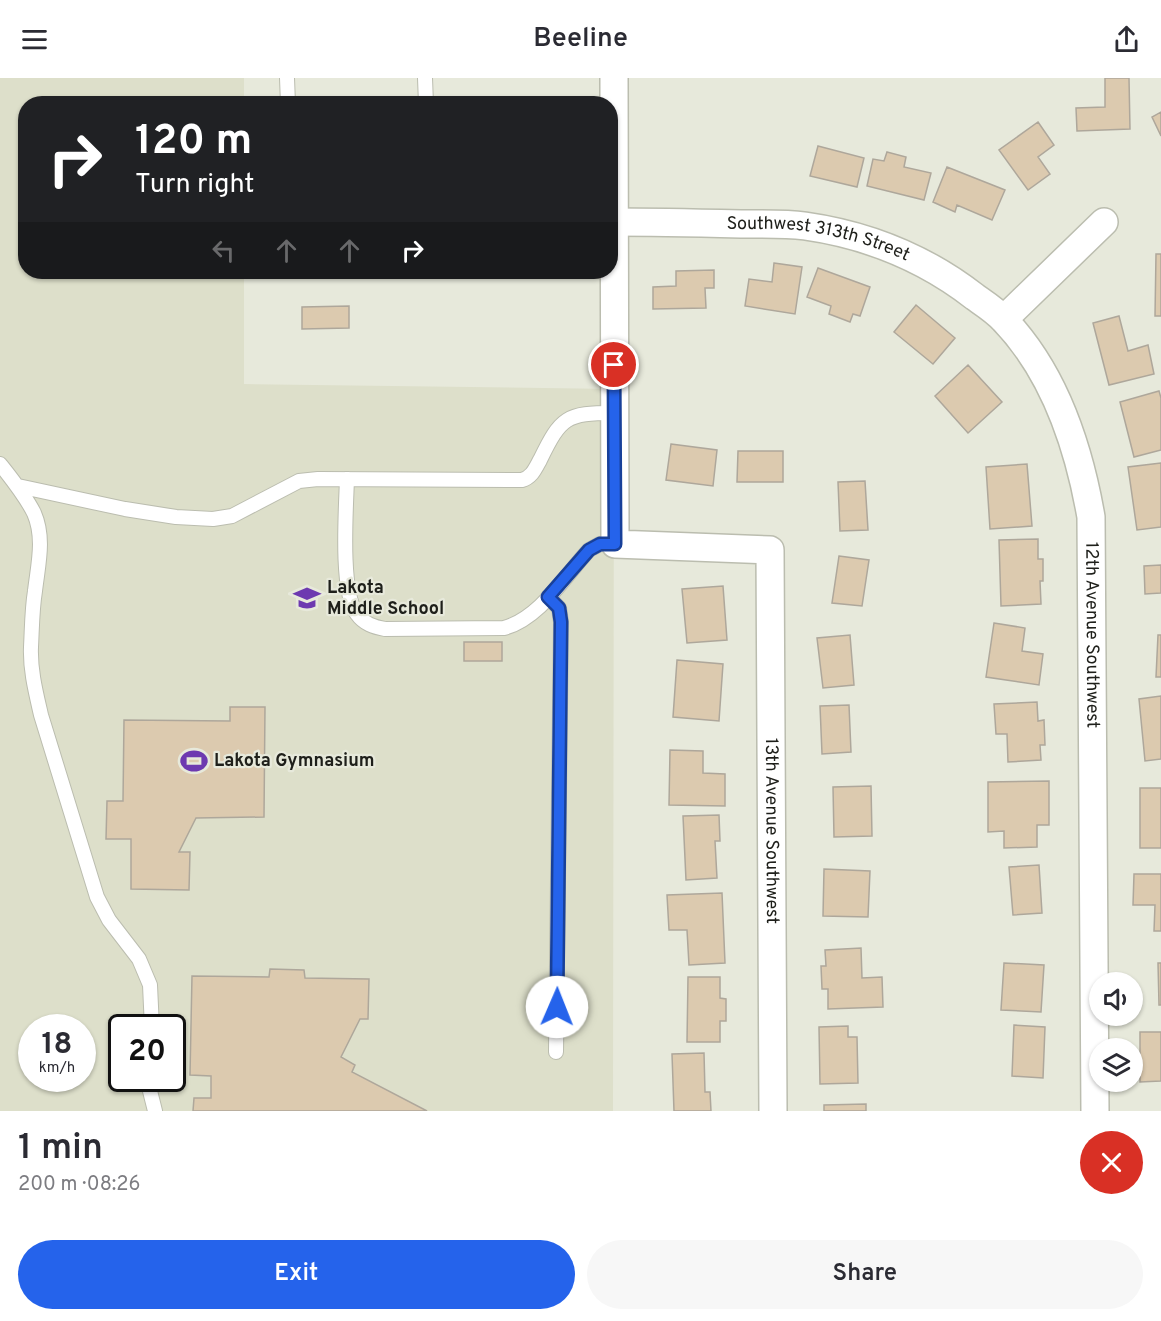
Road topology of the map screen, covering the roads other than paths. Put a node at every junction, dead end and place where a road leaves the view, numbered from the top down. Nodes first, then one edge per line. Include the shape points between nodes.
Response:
1 (288, 78) edge
2 (426, 78) edge
3 (614, 78) edge
4 (288, 96) edge
5 (426, 96) edge
6 (614, 96) edge
7 (618, 222) edge
8 (1104, 222) dead end
9 (613, 279) edge
10 (1004, 319) junction
11 (614, 413) junction
12 (0, 464) edge
13 (347, 479) junction
14 (18, 486) junction
15 (615, 544) junction
16 (548, 597) junction
17 (151, 1014) edge
18 (556, 1052) dead end
19 (150, 1092) edge
20 (155, 1111) edge
21 (773, 1111) edge
22 (1095, 1111) edge

1 - 4 lane
2 - 5 lane
3 - 6 street
7 - 10 street, Southwest 313th Street via 803,225 850,234 930,266
8 - 10 street
9 - 11 street
10 - 22 street, 12th Avenue Southwest via 1027,349 1062,411 1085,482 1091,517
11 - 13 lane via 567,419 555,432 532,475 522,480
11 - 15 street
12 - 14 lane
13 - 14 lane via 299,481 232,516 213,519 125,509
13 - 16 lane via 350,600 363,621 385,629 504,628 532,615
14 - 17 lane via 34,514 40,546 31,650 35,691 98,897 109,920 139,959 150,985
15 - 16 lane via 600,544 589,550
15 - 21 street, 13th Avenue Southwest via 770,550
16 - 18 lane via 559,608 561,622
19 - 20 lane

